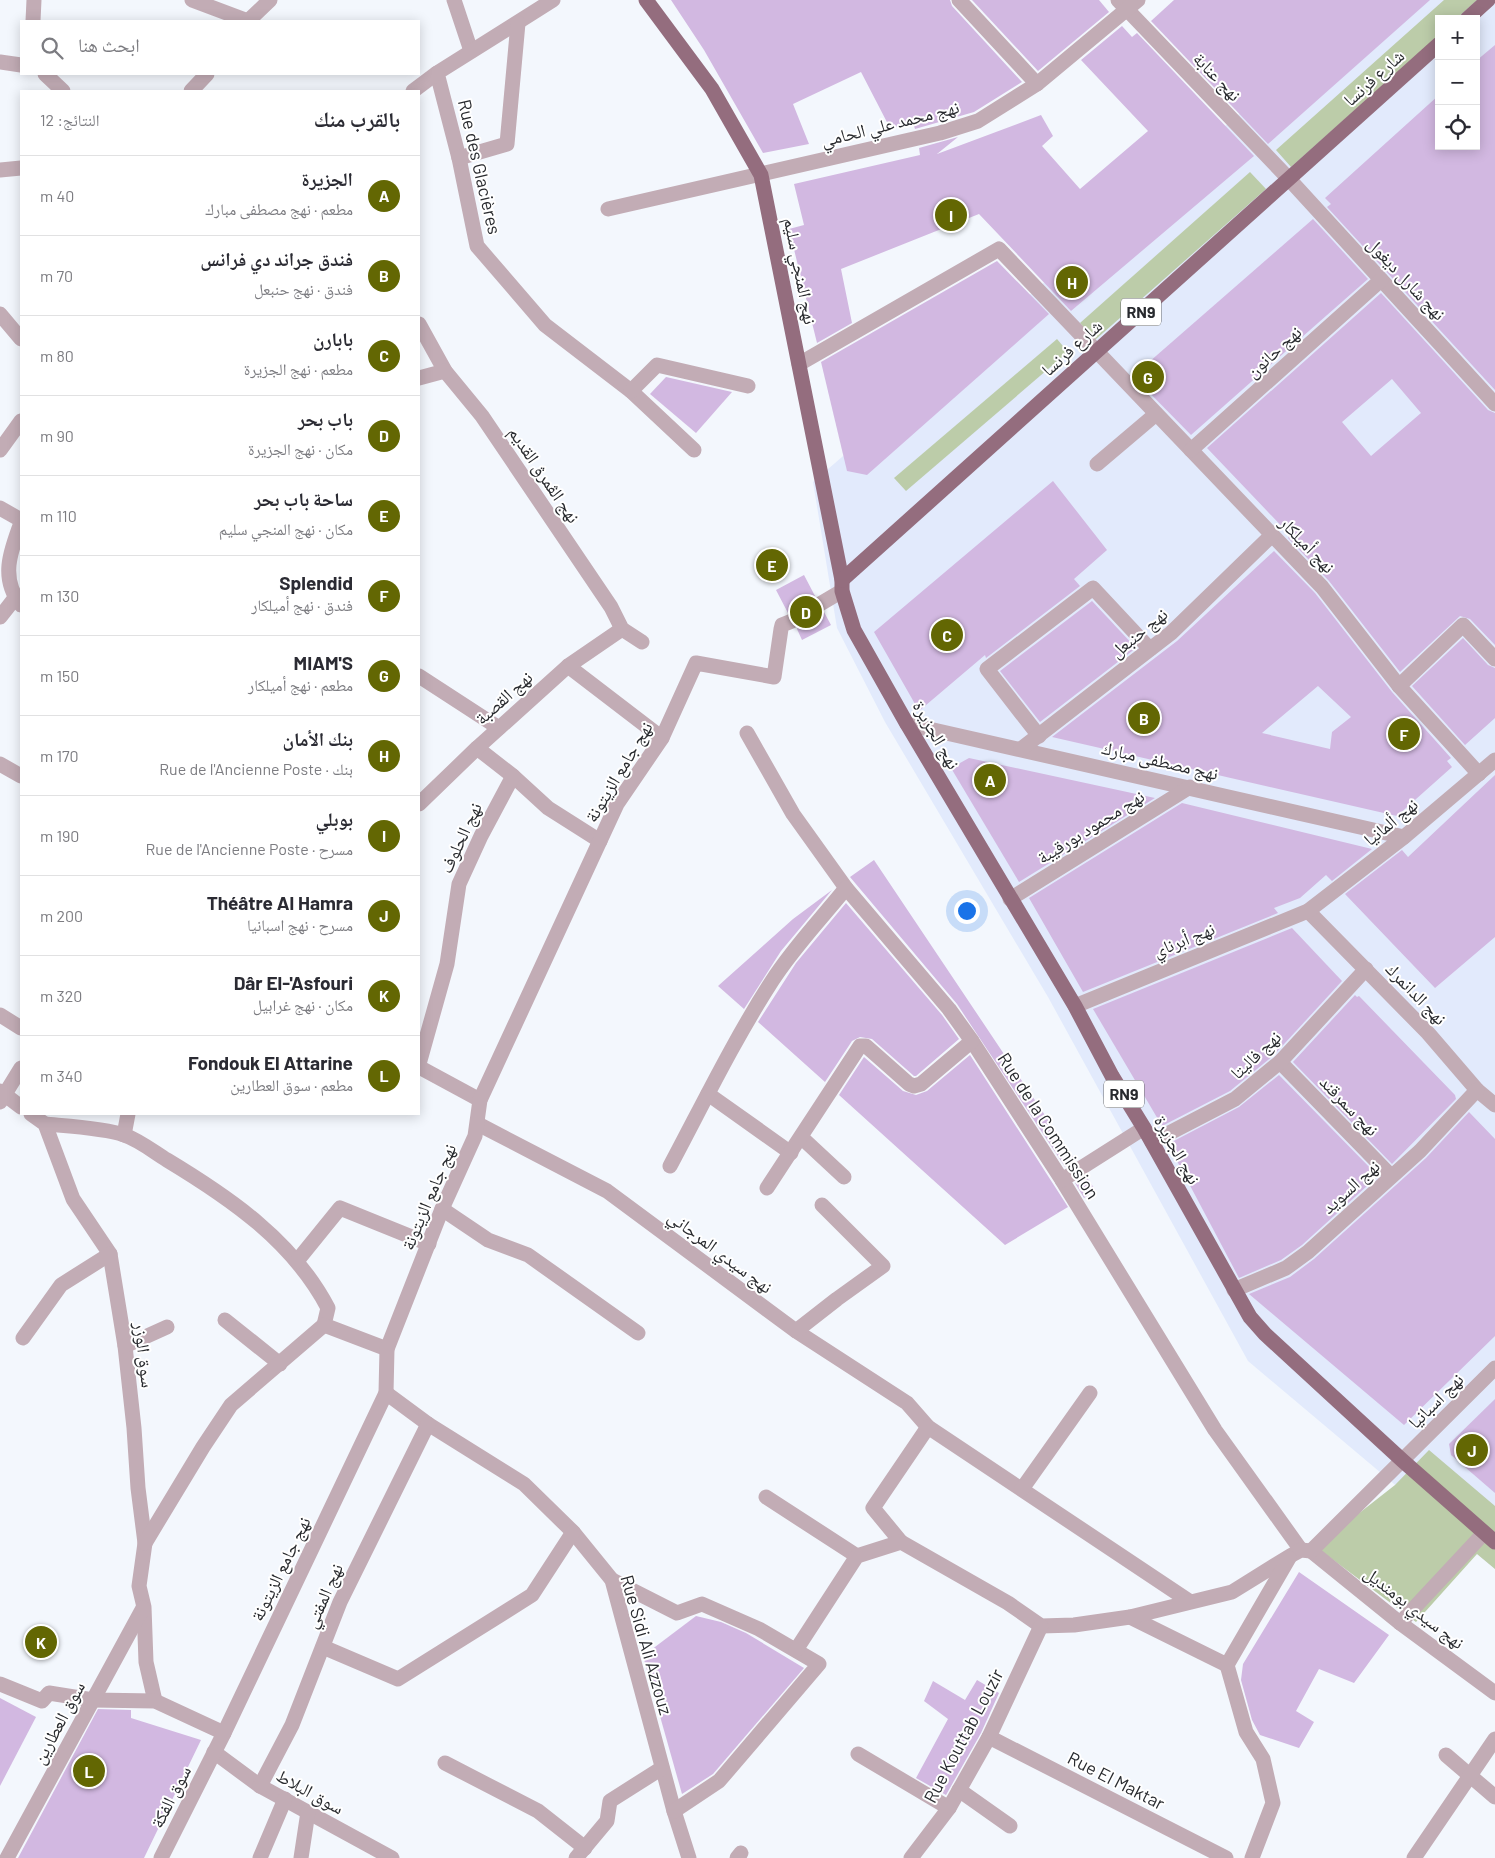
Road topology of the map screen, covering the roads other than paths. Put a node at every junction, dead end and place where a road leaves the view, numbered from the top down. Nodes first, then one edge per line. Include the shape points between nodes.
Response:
1 (34, 0) edge
2 (192, 0) edge
3 (270, 0) edge
4 (454, 0) edge
5 (553, 0) edge
6 (646, 0) edge
7 (959, 0) edge
8 (1488, 0) edge
9 (1127, 3) edge
10 (1471, 15) edge
11 (34, 20) edge
12 (245, 20) edge
13 (249, 20) edge
14 (518, 24) junction
15 (1435, 48) edge
16 (471, 51) junction
17 (0, 62) edge
18 (20, 65) edge
19 (437, 73) junction
20 (46, 75) edge
21 (206, 75) edge
22 (1037, 84) junction
23 (62, 90) edge
24 (192, 90) edge
25 (414, 90) edge
26 (459, 158) junction
27 (20, 168) edge
28 (0, 170) edge
29 (761, 175) junction
30 (1289, 180) junction
31 (608, 209) dead end
32 (1381, 280) junction
33 (0, 314) edge
34 (420, 326) edge
35 (20, 339) edge
36 (1096, 352) junction
37 (799, 364) junction
38 (445, 371) junction
39 (420, 378) edge
40 (748, 386) dead end
41 (632, 391) junction
42 (1495, 404) edge
43 (1156, 414) junction
44 (20, 422) edge
45 (0, 450) edge
46 (694, 450) dead end
47 (1192, 450) junction
48 (1097, 464) dead end
49 (0, 508) edge
50 (20, 520) edge
51 (20, 524) edge
52 (1272, 535) junction
53 (842, 585) junction
54 (18, 602) edge
55 (820, 604) tunnel mouth
56 (0, 616) edge
57 (792, 621) tunnel mouth
58 (622, 629) junction
59 (642, 642) dead end
60 (1150, 649) junction
61 (1495, 659) edge
62 (568, 666) junction
63 (420, 677) edge
64 (1399, 686) junction
65 (907, 724) junction
66 (499, 728) junction
67 (747, 733) dead end
68 (1039, 736) junction
69 (662, 738) junction
70 (477, 748) junction
71 (1021, 749) junction
72 (1495, 760) edge
73 (0, 764) edge
74 (1479, 774) junction
75 (20, 775) edge
76 (513, 776) junction
77 (1190, 787) junction
78 (420, 803) edge
79 (1404, 837) junction
80 (600, 841) junction
81 (846, 888) junction
82 (1010, 899) junction
83 (1308, 911) junction
84 (1366, 969) junction
85 (1075, 1006) junction
86 (0, 1015) edge
87 (20, 1027) edge
88 (972, 1041) junction
89 (420, 1062) edge
90 (1280, 1062) junction
91 (420, 1067) edge
92 (20, 1069) edge
93 (1477, 1090) junction
94 (708, 1094) junction
95 (2, 1096) edge
96 (480, 1100) junction
97 (1495, 1105) edge
98 (20, 1106) edge
99 (32, 1115) edge
100 (128, 1115) edge
101 (45, 1124) junction
102 (478, 1124) junction
103 (1144, 1128) junction
104 (124, 1135) junction
105 (801, 1137) junction
106 (1152, 1142) junction
107 (791, 1152) junction
108 (670, 1166) dead end
109 (1391, 1176) junction
110 (844, 1177) dead end
111 (1062, 1180) junction
112 (767, 1188) dead end
113 (822, 1205) dead end
114 (442, 1209) junction
115 (430, 1244) junction
116 (110, 1254) junction
117 (297, 1261) junction
118 (1234, 1290) junction
119 (225, 1320) dead end
120 (324, 1325) junction
121 (167, 1327) dead end
122 (796, 1331) junction
123 (638, 1333) dead end
124 (23, 1338) dead end
125 (125, 1346) junction
126 (387, 1349) junction
127 (280, 1364) junction
128 (1495, 1368) edge
129 (386, 1393) junction
130 (1090, 1393) dead end
131 (428, 1424) junction
132 (928, 1427) junction
133 (1403, 1461) junction
134 (1022, 1489) junction
135 (766, 1497) dead end
136 (574, 1532) junction
137 (1489, 1537) edge
138 (901, 1542) junction
139 (145, 1543) junction
140 (1301, 1552) junction
141 (857, 1556) junction
142 (612, 1580) junction
143 (1189, 1601) junction
144 (144, 1607) junction
145 (1130, 1617) junction
146 (1400, 1623) junction
147 (1040, 1626) junction
148 (323, 1647) junction
149 (796, 1650) junction
150 (1228, 1665) junction
151 (0, 1684) edge
152 (1495, 1694) edge
153 (93, 1700) junction
154 (155, 1701) junction
155 (224, 1733) junction
156 (989, 1737) junction
157 (1495, 1739) edge
158 (214, 1752) junction
159 (858, 1754) dead end
160 (1446, 1755) dead end
161 (444, 1763) dead end
162 (662, 1768) junction
163 (1470, 1776) junction
164 (260, 1786) junction
165 (959, 1790) junction
166 (1495, 1797) edge
167 (285, 1799) junction
168 (949, 1808) junction
169 (674, 1811) junction
170 (308, 1812) junction
171 (1010, 1826) dead end
172 (581, 1853) edge
173 (1218, 1856) edge
174 (7, 1858) edge
175 (161, 1858) edge
176 (260, 1858) edge
177 (301, 1858) edge
178 (392, 1858) edge
179 (689, 1858) edge
180 (911, 1858) edge
181 (1252, 1858) edge
182 (1414, 1858) edge

1 - 11 street
2 - 12 street
3 - 13 street
4 - 16 street
5 - 14 street
6 - 29 main road, نهج المنجي سليم via 712,89
7 - 22 street
8 - 10 main road
9 - 22 street, نهج محمد علي الحامي
9 - 30 street, نهج عنابة
14 - 16 street
14 - 26 street via 508,144
15 - 30 main road, شارع فرنسا / RN9
16 - 19 street
17 - 18 street
19 - 25 street
19 - 26 street, Rue des Glacières
20 - 23 street
21 - 24 street
22 - 29 street, نهج محمد علي الحامي via 978,121
26 - 41 street, Rue des Glacières via 477,246 545,325
27 - 28 street
29 - 31 street, نهج محمد علي الحامي
29 - 37 main road, نهج المنجي سليم
30 - 32 street, نهج شارل ديغول
30 - 36 main road, شارع فرنسا / RN9
32 - 42 street, نهج شارل ديغول
32 - 47 street, نهج حانون
33 - 35 street
34 - 38 street, نهج الڨمرڨ القديم
36 - 37 street, نهج أميلكار via 999,249
36 - 43 street, نهج أميلكار
36 - 53 main road, شارع فرنسا / RN9
37 - 53 main road, نهج المنجي سليم
38 - 39 street
38 - 58 street, نهج الڨمرڨ القديم via 482,416 611,607
40 - 41 street via 657,365
41 - 46 street, Rue des Glacières
43 - 47 street, نهج أميلكار
43 - 48 street
44 - 45 street
47 - 52 street, نهج أميلكار
49 - 50 street
51 - 54 street via 6,574
52 - 60 street, نهج حنبعل via 1171,633
52 - 64 street, نهج أميلكار via 1322,587
53 - 55 street
53 - 65 main road, نهج الجزيرة / RN9 via 854,630
54 - 56 street
57 - 69 street, نهج جامع الزيتونة via 782,625 774,677 696,663
58 - 59 street
58 - 62 street, نهج القصبة
60 - 68 street, نهج حنبعل
60 - 68 street via 1093,588 987,669
61 - 64 street via 1463,625
62 - 66 street, نهج القصبة
62 - 69 street
63 - 66 street
64 - 74 street, نهج أميلكار
65 - 71 street, نهج مصطفى مبارك
65 - 82 main road, نهج الجزيرة / RN9
66 - 70 street, نهج القصبة
67 - 81 street, Rue de la Commission via 792,814
68 - 71 street, نهج حنبعل
69 - 80 street, نهج جامع الزيتونة via 617,804
70 - 76 street
70 - 78 street, نهج القصبة
71 - 77 street, نهج مصطفى مبارك
72 - 74 street, نهج ألمانيا
73 - 75 street
74 - 79 street, نهج ألمانيا
76 - 80 street via 548,808
76 - 89 street, نهج الحلوف via 459,884 447,964
77 - 79 street, نهج مصطفى مبارك
77 - 82 street, نهج محمود بورقيبة
79 - 83 street, نهج ألمانيا
80 - 96 street, نهج جامع الزيتونة
81 - 88 street, Rue de la Commission via 949,1009
81 - 94 street via 786,960
82 - 85 main road, نهج الجزيرة / RN9
83 - 84 street, نهج الدانمرك
83 - 85 street, نهج أبرناي
84 - 90 street, نهج فاليتا
84 - 93 street, نهج الدانمرك
85 - 103 main road, نهج الجزيرة / RN9
86 - 87 street
88 - 105 street via 921,1084 914,1086 866,1046 860,1046
88 - 111 street, Rue de la Commission
90 - 106 street, نهج فاليتا via 1235,1099
90 - 109 street, نهج سمرقند
91 - 96 street
92 - 95 street
93 - 97 street, نهج الدانمرك
93 - 109 street, نهج السويد via 1441,1130
94 - 107 street
94 - 108 street
95 - 98 street
96 - 102 street, نهج جامع الزيتونة
99 - 101 street
100 - 104 street
101 - 104 street
101 - 116 street, سوق الوزر via 73,1199
102 - 114 street, نهج جامع الزيتونة
102 - 122 street, نهج سيدي المرجاني via 607,1191
103 - 106 main road, نهج الجزيرة / RN9
103 - 111 street
104 - 117 street via 246,1211
105 - 107 street
105 - 110 street
106 - 118 main road, نهج الجزيرة / RN9
107 - 112 street
109 - 118 street, نهج السويد via 1286,1268
111 - 140 street, Rue de la Commission via 1215,1430
113 - 122 street via 883,1266
114 - 115 street, نهج جامع الزيتونة
114 - 123 street via 488,1240 528,1255
115 - 117 street via 340,1208
115 - 126 street, نهج جامع الزيتونة
116 - 124 street via 61,1285
116 - 125 street, سوق الوزر
117 - 120 street via 316,1284 328,1308
118 - 133 main road, نهج الجزيرة / RN9 via 1265,1334
119 - 127 street
120 - 126 street
120 - 127 street
121 - 125 street
122 - 132 street, نهج سيدي المرجاني via 907,1403
125 - 139 street, سوق الوزر
126 - 129 street, نهج جامع الزيتونة
127 - 139 street via 231,1405
128 - 133 street, نهج اسبانيا
129 - 131 street, Rue Sidi Ali Azzouz
129 - 155 street, نهج جامع الزيتونة
130 - 134 street
131 - 136 street, Rue Sidi Ali Azzouz via 524,1484
131 - 148 street, نهج المفتي via 340,1602
132 - 134 street, نهج سيدي المرجاني
132 - 138 street via 873,1508
133 - 137 main road, نهج الجزيرة / RN9
133 - 140 street, نهج اسبانيا
134 - 143 street, نهج سيدي المرجاني
135 - 141 street
136 - 142 street, Rue Sidi Ali Azzouz
136 - 148 street via 532,1595 398,1679
137 - 146 street
138 - 141 street
138 - 147 street via 1008,1603
139 - 144 street, سوق الوزر via 140,1586
140 - 143 street via 1232,1592
140 - 146 street, نهج سيدي بومنديل
140 - 150 street
141 - 149 street
142 - 149 street via 677,1613 702,1604 759,1629
142 - 162 street, Rue Sidi Ali Azzouz
143 - 145 street
144 - 153 street, سوق العطارين
144 - 154 street, سوق الوزر via 146,1662
145 - 147 street
145 - 150 street
146 - 152 street, نهج سيدي بومنديل
147 - 156 street, Rue Kouttab Louzir
148 - 164 street, نهج المفتي via 292,1726
149 - 169 street via 819,1664 719,1781
150 - 181 street via 1246,1732 1263,1759 1273,1802
151 - 153 street via 42,1701 49,1693
153 - 154 street
153 - 174 street, سوق العطارين
154 - 155 street
155 - 158 street, نهج جامع الزيتونة
156 - 165 street, Rue Kouttab Louzir
156 - 173 street, Rue El Maktar
157 - 163 street
158 - 164 street, سوق البلاط
158 - 175 street, سوق الفكة
159 - 168 street
160 - 163 street
161 - 172 street via 538,1811
162 - 169 street, Rue Sidi Ali Azzouz
162 - 172 street via 610,1801 607,1821
163 - 166 street
163 - 182 street
164 - 167 street, سوق البلاط
165 - 168 street, Rue Kouttab Louzir
165 - 171 street
167 - 170 street, سوق البلاط
167 - 176 street
168 - 180 street, Rue Kouttab Louzir
169 - 179 street, Rue Sidi Ali Azzouz
170 - 177 street
170 - 178 street, سوق البلاط

